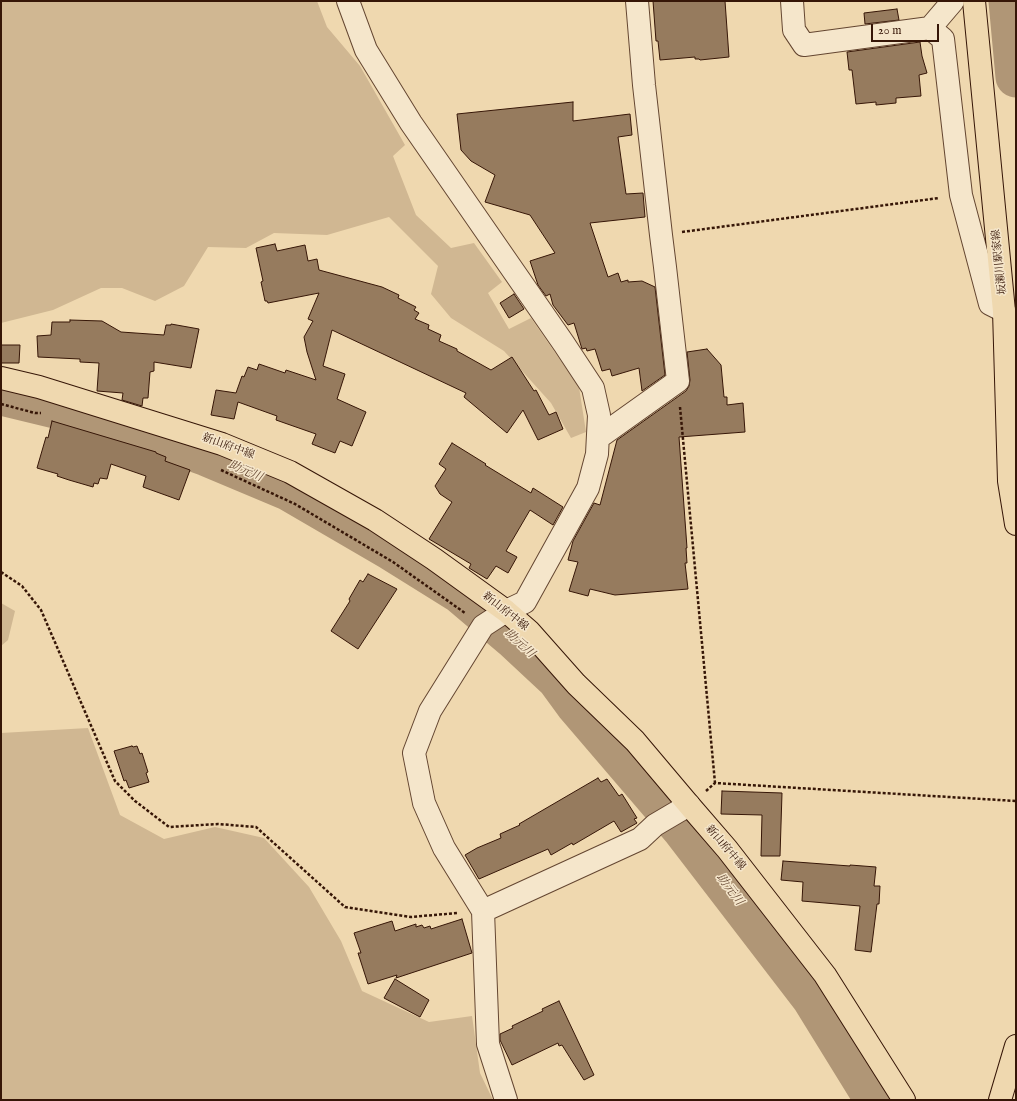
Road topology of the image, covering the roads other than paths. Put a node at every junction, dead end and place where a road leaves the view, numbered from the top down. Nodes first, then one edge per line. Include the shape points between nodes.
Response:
1 (348, 1) edge
2 (637, 1) edge
3 (792, 1) edge
4 (953, 1) edge
5 (974, 1) edge
6 (930, 28) junction
7 (1004, 311) junction
8 (1, 378) edge
9 (598, 438) junction
10 (1013, 480) edge
11 (1016, 524) edge
12 (506, 612) junction
13 (689, 805) junction
14 (483, 911) junction
15 (1016, 1046) edge
16 (506, 1100) edge
17 (904, 1100) edge
18 (1000, 1100) edge

1 - 9 street via 366,50 410,123 593,388 599,415
2 - 9 street via 660,235 678,381
3 - 6 street via 794,30 804,45
4 - 6 street
5 - 7 main road, 坂瀬川駅家線
6 - 7 street via 943,39 961,195 990,304
7 - 10 main road, 坂瀬川駅家線
8 - 12 main road, 新山府中線 via 39,386 222,444 290,472 375,520
9 - 12 street via 597,454 588,488 525,602
10 - 11 main road, 坂瀬川駅家線
12 - 13 main road, 新山府中線 via 529,631 576,684 635,741
12 - 14 street via 483,626 430,711 414,753 424,803 444,848
13 - 14 street via 655,825 640,839
13 - 17 main road, 新山府中線 via 826,975
14 - 16 street via 488,1044
15 - 18 main road

